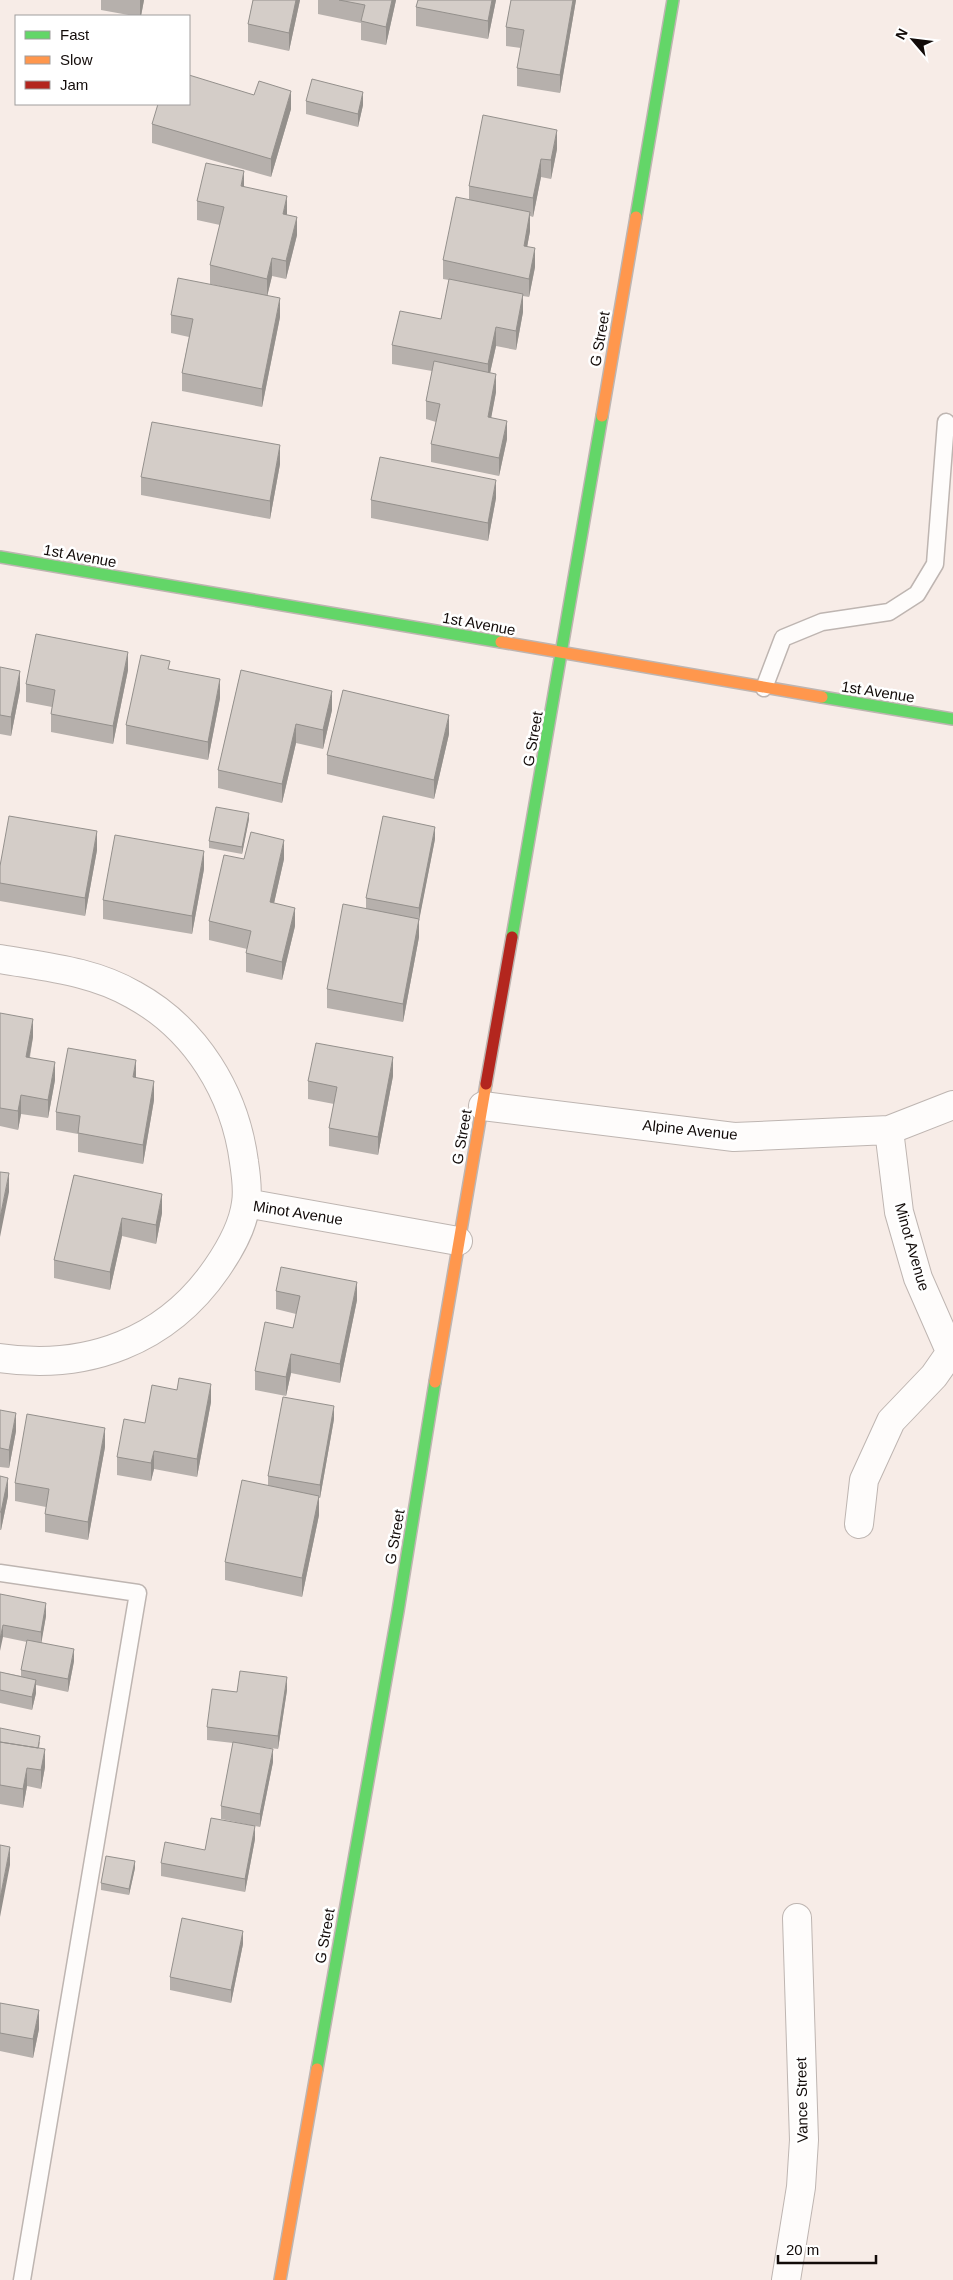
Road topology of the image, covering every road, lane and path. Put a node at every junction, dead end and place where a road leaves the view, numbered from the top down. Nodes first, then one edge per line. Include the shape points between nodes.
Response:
1 (673, 0) edge
2 (946, 422) dead end
3 (0, 557) edge
4 (562, 653) junction
5 (764, 688) junction
6 (953, 719) edge
7 (0, 959) edge
8 (953, 1105) edge
9 (483, 1106) junction
10 (889, 1130) junction
11 (246, 1204) junction
12 (458, 1241) junction
13 (951, 1355) edge
14 (0, 1358) edge
15 (859, 1524) dead end
16 (0, 1573) edge
17 (797, 1918) dead end
18 (22, 2280) edge
19 (280, 2280) edge
20 (786, 2280) edge

1 - 4 street, G Street
2 - 5 lane via 935,564 917,594 889,612 822,622 783,638
3 - 4 street, 1st Avenue
4 - 5 street, 1st Avenue
4 - 9 street, G Street
5 - 6 street, 1st Avenue
7 - 11 street via 74,971 105,981 135,995 185,1035 206,1060 234,1114 242,1143
8 - 10 street, Alpine Avenue
9 - 10 street, Alpine Avenue via 734,1137
9 - 12 street, G Street
10 - 13 street, Minot Avenue via 899,1212 918,1278
11 - 12 street, Minot Avenue
11 - 14 street, Minot Avenue via 232,1248 205,1285 184,1308 145,1335 109,1352 55,1362
12 - 19 street, G Street via 411,1532
13 - 15 street via 891,1421 864,1480
16 - 18 lane via 138,1593
17 - 20 street, Vance Street via 804,2140 800,2196

